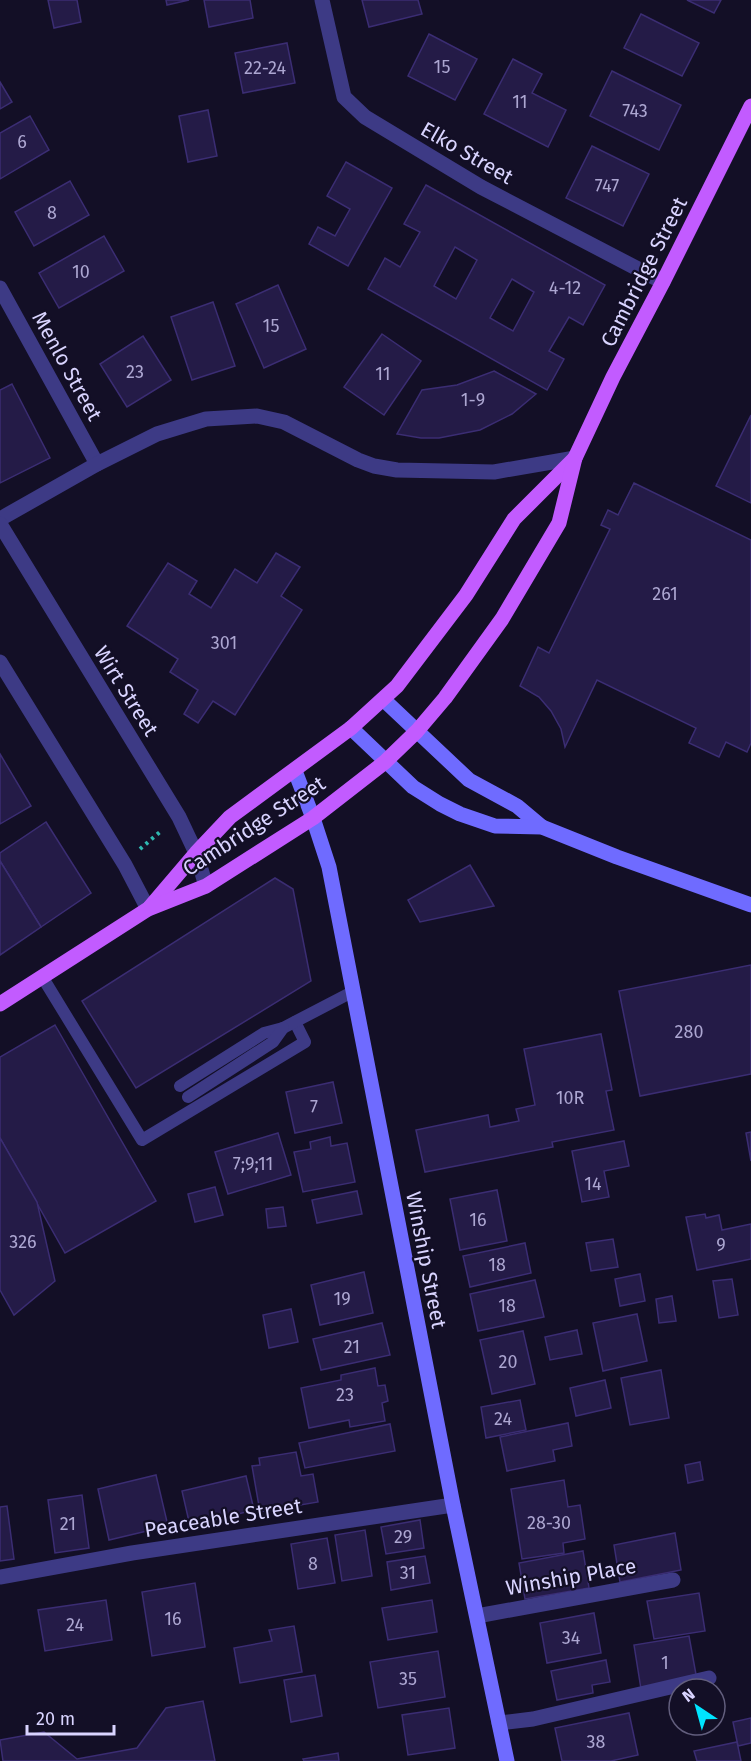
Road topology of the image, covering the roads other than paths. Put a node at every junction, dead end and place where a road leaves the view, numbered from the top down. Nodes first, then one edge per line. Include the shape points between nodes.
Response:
1 (322, 0) edge
2 (751, 106) edge
3 (663, 282) junction
4 (0, 288) edge
5 (575, 458) junction
6 (97, 464) junction
7 (0, 519) edge
8 (0, 524) edge
9 (0, 662) edge
10 (384, 700) junction
11 (351, 728) junction
12 (417, 731) junction
13 (385, 762) junction
14 (295, 771) junction
15 (313, 818) junction
16 (542, 827) junction
17 (196, 853) junction
18 (206, 886) junction
19 (751, 905) edge
20 (148, 909) junction
21 (43, 978) junction
22 (354, 991) junction
23 (0, 1004) edge
24 (295, 1022) junction
25 (283, 1028) junction
26 (180, 1086) dead end
27 (188, 1097) dead end
28 (453, 1505) junction
29 (0, 1577) edge
30 (673, 1580) dead end
31 (477, 1616) junction
32 (667, 1688) edge
33 (499, 1723) junction
34 (507, 1761) edge

1 - 3 street, Elko Street via 344,97 365,117 481,187
2 - 3 main road, Cambridge Street
3 - 5 main road, Cambridge Street
4 - 6 street, Menlo Street
5 - 6 street via 494,472 397,470 358,460 284,422 256,416 206,419 157,434
5 - 10 main road, Cambridge Street via 514,519 466,595
5 - 12 main road, Cambridge Street via 559,523 502,619
6 - 7 street
8 - 17 street, Wirt Street via 179,817
9 - 20 street
10 - 11 main road, Cambridge Street
10 - 12 main road
11 - 13 main road
11 - 14 main road, Cambridge Street
12 - 13 main road, Cambridge Street
12 - 16 main road via 469,780 517,806
13 - 15 main road, Cambridge Street
13 - 16 main road via 420,791 460,814 495,826
14 - 15 main road, Winship Street
14 - 17 main road, Cambridge Street via 230,817
15 - 18 main road, Cambridge Street
15 - 22 main road, Winship Street via 327,858
16 - 19 main road
17 - 18 street, Wirt Street
17 - 20 main road, Cambridge Street
18 - 20 main road, Cambridge Street
20 - 21 main road
21 - 23 main road
21 - 24 lane via 142,1140 305,1042
22 - 24 lane
22 - 28 main road, Winship Street
24 - 25 lane
25 - 26 lane via 264,1033
25 - 27 lane via 273,1042
28 - 29 street, Peaceable Street
28 - 31 main road, Winship Street
30 - 31 street, Winship Place
31 - 33 main road, Winship Street
32 - 33 street via 533,1719
33 - 34 main road, Winship Street

